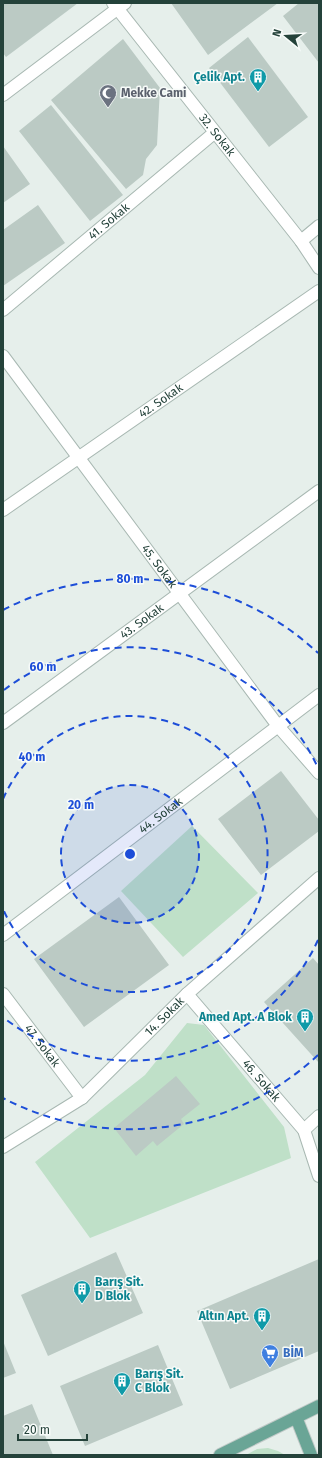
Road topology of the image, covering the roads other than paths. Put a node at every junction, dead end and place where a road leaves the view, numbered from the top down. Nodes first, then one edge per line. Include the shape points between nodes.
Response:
1 (118, 5) edge
2 (3, 95) edge
3 (214, 133) junction
4 (319, 226) edge
5 (301, 241) junction
6 (319, 268) edge
7 (319, 291) edge
8 (3, 310) edge
9 (3, 356) edge
10 (78, 457) junction
11 (319, 491) edge
12 (3, 510) edge
13 (180, 594) junction
14 (319, 695) edge
15 (3, 723) edge
16 (278, 726) junction
17 (319, 773) edge
18 (319, 878) edge
19 (3, 935) edge
20 (3, 994) edge
21 (187, 994) junction
22 (82, 1098) junction
23 (319, 1116) edge
24 (304, 1130) junction
25 (3, 1146) edge
26 (319, 1176) edge
27 (319, 1406) edge
28 (296, 1417) junction
29 (220, 1455) edge
30 (311, 1455) edge

1 - 2 street
1 - 3 street, 32. Sokak
3 - 5 street, 32. Sokak
3 - 8 street, 41. Sokak
4 - 5 street
5 - 6 street, 32. Sokak
7 - 10 street, 42. Sokak
9 - 10 street, 45. Sokak
10 - 12 street, 42. Sokak
10 - 13 street, 45. Sokak
11 - 13 street, 43. Sokak
13 - 15 street, 43. Sokak
13 - 16 street, 45. Sokak
14 - 16 street, 44. Sokak
16 - 17 street, 45. Sokak
16 - 19 street, 44. Sokak
18 - 21 street, 14. Sokak
20 - 22 street, 47. Sokak
21 - 22 street, 14. Sokak
21 - 24 street, 46. Sokak
22 - 25 street, 14. Sokak
23 - 24 street
24 - 26 street, 46. Sokak
27 - 28 main road
28 - 29 main road
28 - 30 main road

